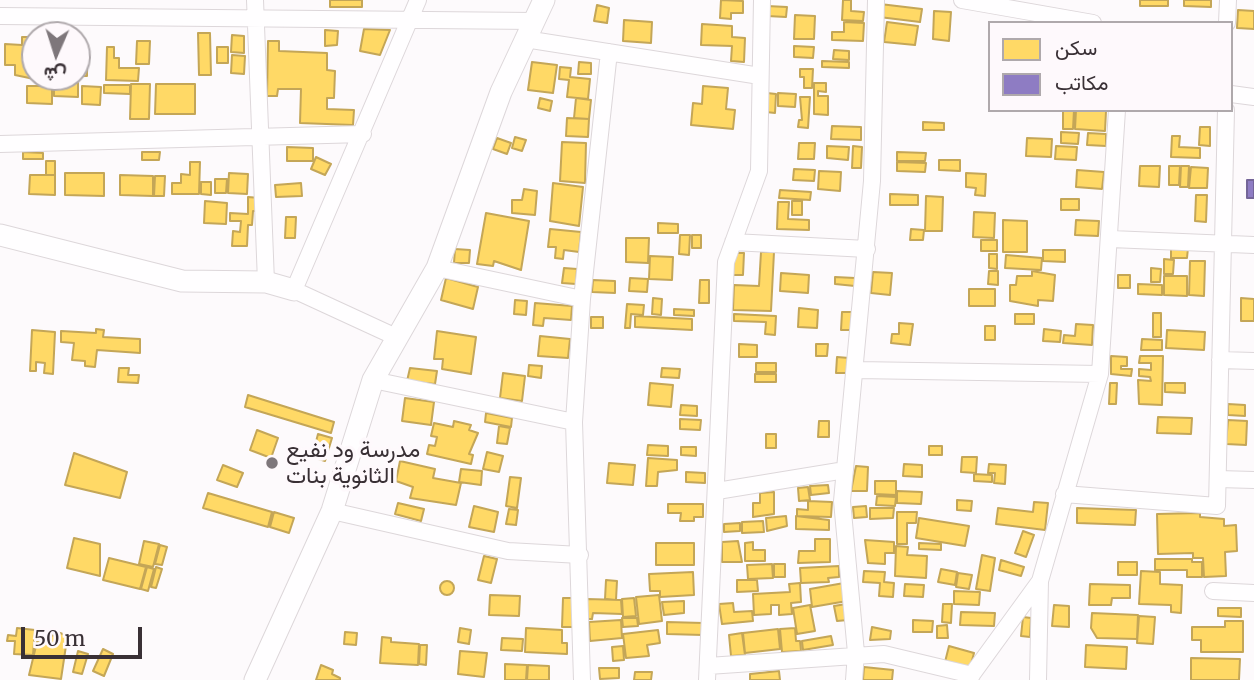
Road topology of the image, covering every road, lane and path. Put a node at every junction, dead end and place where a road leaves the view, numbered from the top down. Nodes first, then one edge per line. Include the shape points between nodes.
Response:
1 (107, 0) edge
2 (255, 0) edge
3 (418, 0) edge
4 (544, 0) edge
5 (762, 0) edge
6 (876, 0) edge
7 (968, 0) edge
8 (1228, 0) edge
9 (0, 16) edge
10 (107, 17) junction
11 (255, 19) junction
12 (410, 20) junction
13 (1082, 21) edge
14 (1227, 21) edge
15 (529, 30) junction
16 (609, 52) junction
17 (760, 76) junction
18 (1233, 94) edge
19 (1254, 97) edge
20 (1117, 112) edge
21 (1226, 112) edge
22 (363, 134) junction
23 (261, 135) junction
24 (0, 144) edge
25 (0, 235) edge
26 (1111, 239) junction
27 (733, 242) junction
28 (1223, 244) junction
29 (1254, 245) edge
30 (867, 249) junction
31 (437, 268) junction
32 (266, 282) junction
33 (294, 290) junction
34 (582, 299) junction
35 (396, 337) junction
36 (1220, 360) junction
37 (1254, 361) edge
38 (857, 370) junction
39 (1100, 374) junction
40 (373, 380) junction
41 (574, 422) junction
42 (845, 470) junction
43 (1218, 479) junction
44 (1254, 480) edge
45 (717, 491) junction
46 (1064, 494) junction
47 (332, 511) junction
48 (580, 555) junction
49 (1040, 582) junction
50 (1213, 591) dead end
51 (1254, 593) edge
52 (856, 653) junction
53 (707, 673) edge
54 (970, 678) edge
55 (254, 680) edge
56 (582, 680) edge
57 (854, 680) edge
58 (1038, 680) edge

1 - 10 street
2 - 11 street
3 - 12 street
4 - 15 street
5 - 17 street
6 - 30 street
7 - 13 street
8 - 14 street
9 - 10 street
10 - 11 street
11 - 12 street
11 - 23 street
12 - 15 street
12 - 22 street
15 - 16 street
15 - 31 street via 501,92
16 - 17 street
16 - 34 street
17 - 27 street via 758,171
18 - 19 street
20 - 26 street
21 - 28 street
22 - 23 street
22 - 33 street
23 - 24 street
23 - 32 street
25 - 32 street via 182,281
26 - 28 street
26 - 39 street
27 - 30 street
27 - 45 street via 726,262
28 - 29 street
28 - 36 street
30 - 38 street
31 - 34 street
31 - 35 street
32 - 33 street
33 - 35 street
34 - 41 street
35 - 40 street
36 - 37 street
36 - 43 street
38 - 39 street
38 - 42 street
39 - 46 street
40 - 41 street
40 - 47 street
41 - 48 street
42 - 45 street
42 - 52 street via 842,501
43 - 44 street
43 - 46 street via 1217,506
45 - 53 street
46 - 49 street
47 - 48 street via 508,551
47 - 55 street
48 - 56 street
49 - 54 street
49 - 58 street
50 - 51 street
52 - 53 street
52 - 54 street via 884,654
52 - 57 street

